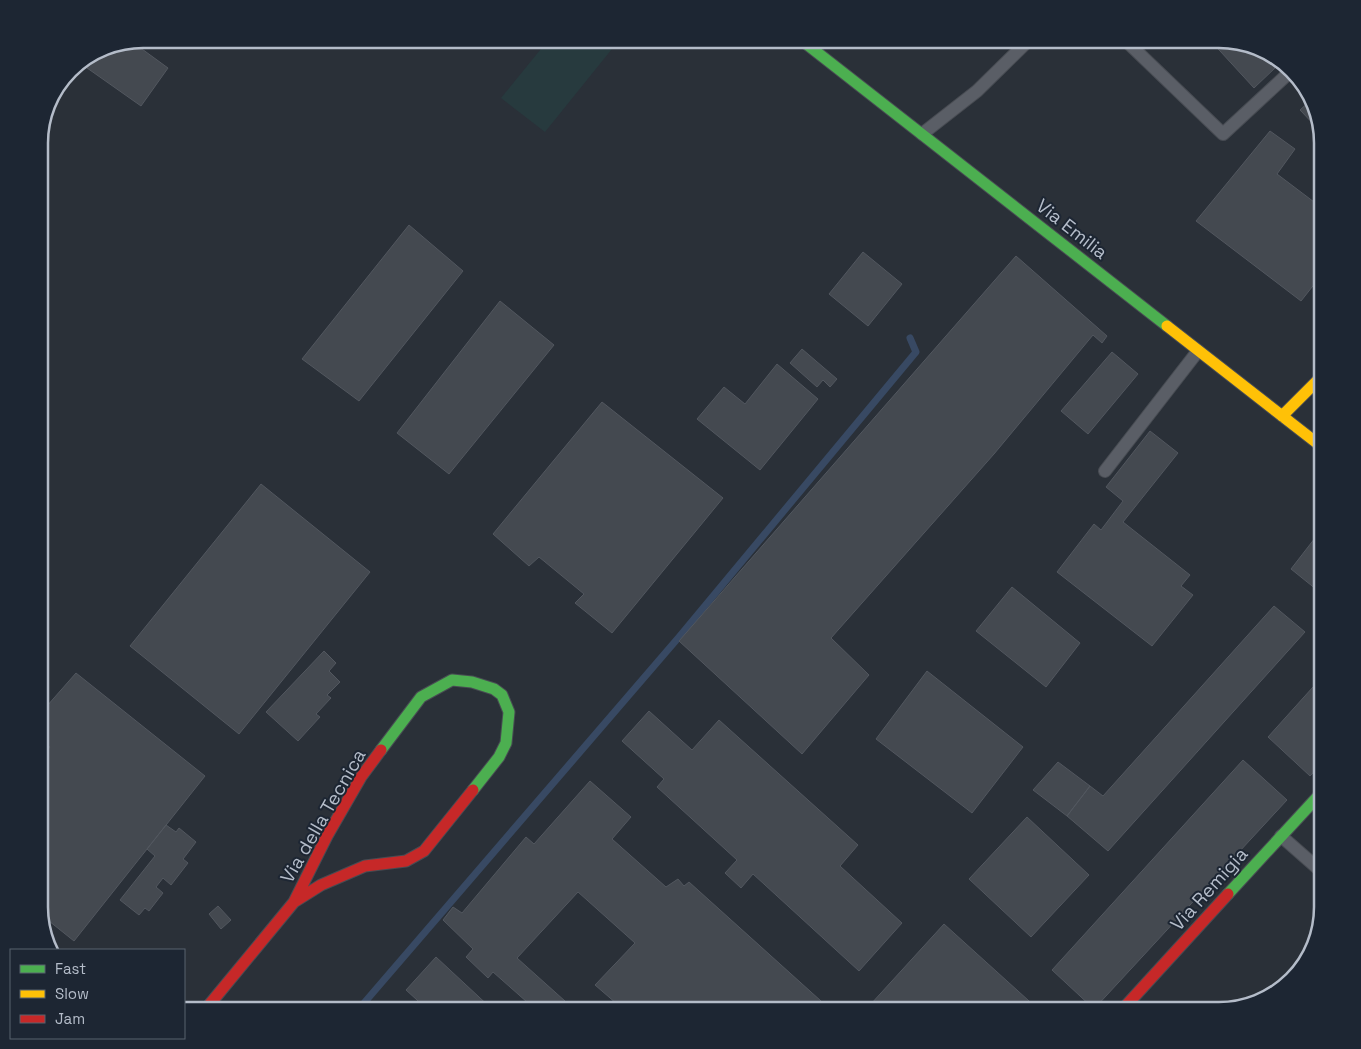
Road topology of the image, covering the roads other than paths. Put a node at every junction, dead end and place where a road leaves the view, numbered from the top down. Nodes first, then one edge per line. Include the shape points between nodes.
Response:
1 (811, 47) edge
2 (1022, 47) edge
3 (1132, 47) edge
4 (1286, 75) edge
5 (922, 134) junction
6 (1198, 350) junction
7 (1314, 384) edge
8 (1282, 416) junction
9 (1314, 441) edge
10 (1105, 471) dead end
11 (1314, 801) edge
12 (1281, 836) junction
13 (1314, 865) edge
14 (294, 902) junction
15 (212, 1002) edge
16 (1129, 1002) edge

1 - 5 street, Via Emilia
2 - 5 lane via 978,91
3 - 4 lane via 1223,134
5 - 6 street, Via Emilia
6 - 8 street, Via Emilia
6 - 10 lane
7 - 8 street
8 - 9 street, Via Emilia
11 - 12 street, Via Remigia
12 - 13 lane
12 - 16 street, Via Remigia
14 - 14 street, Via della Tecnica via 321,885 365,866 406,861 424,851 499,757 509,728 509,712 502,695 472,682 452,680 422,697 362,777 327,836
14 - 15 street, Via della Tecnica

